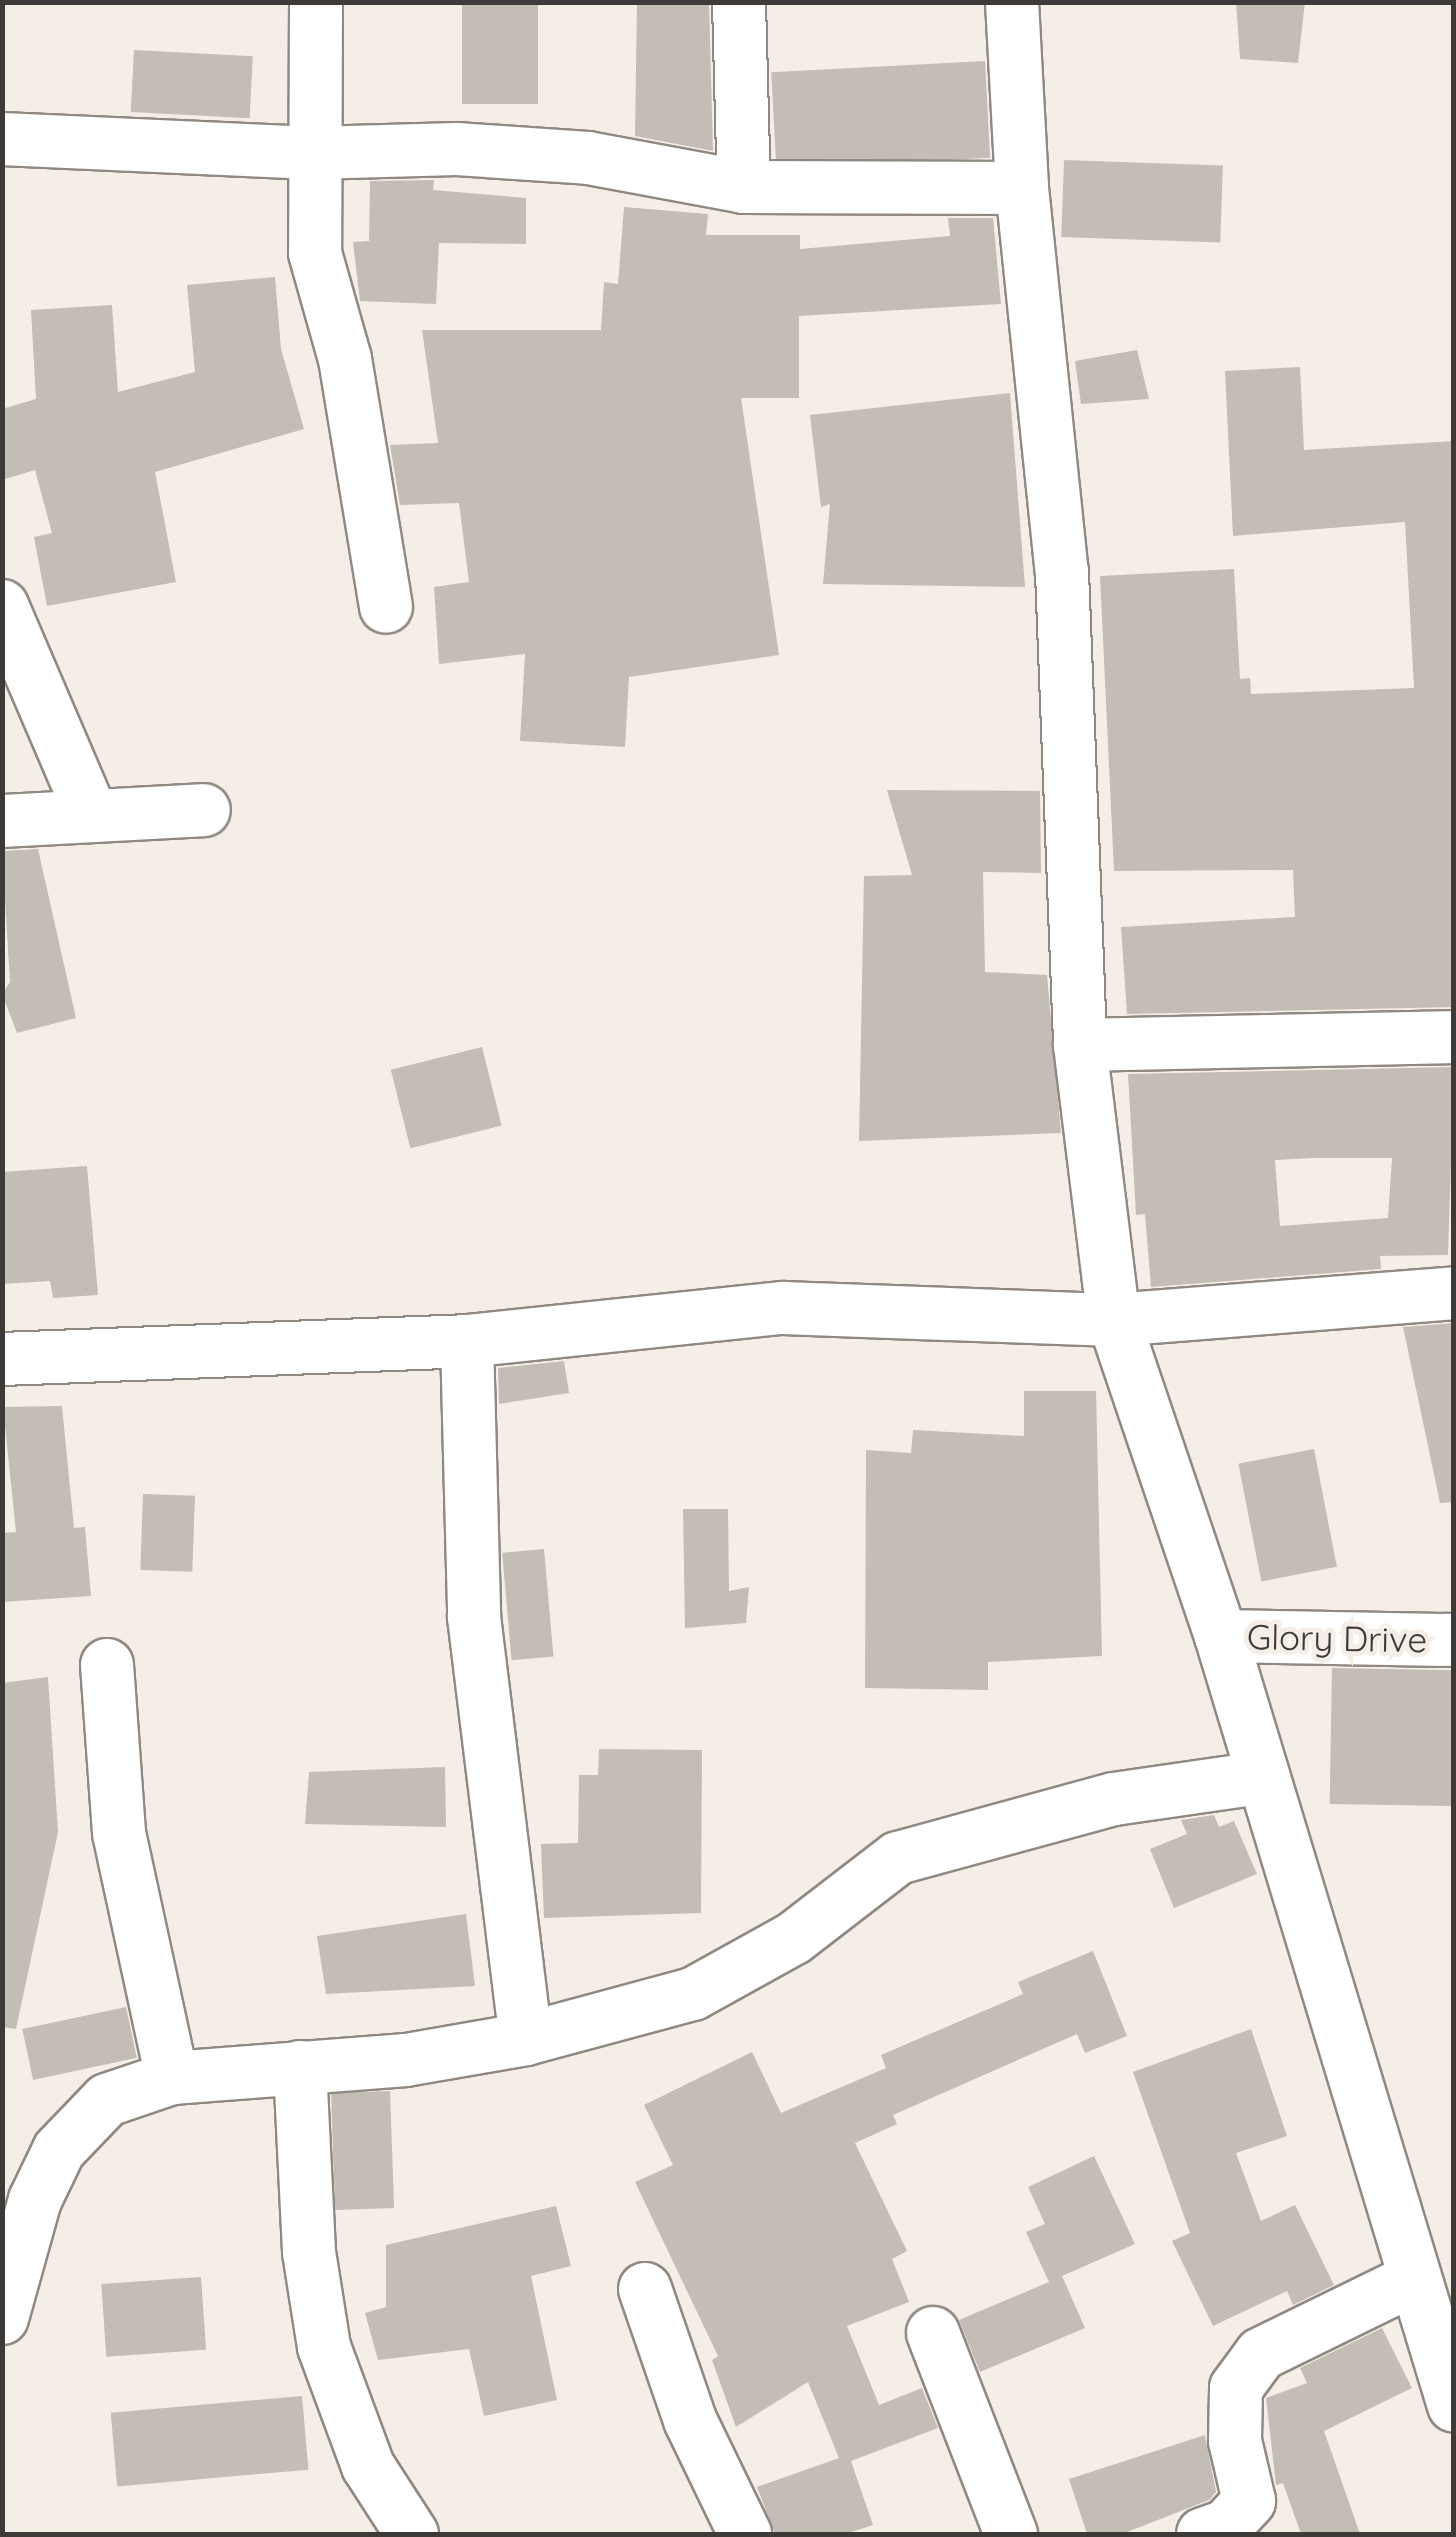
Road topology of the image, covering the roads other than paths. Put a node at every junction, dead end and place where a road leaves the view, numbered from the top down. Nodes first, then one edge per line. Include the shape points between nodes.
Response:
1 (316, 2) edge
2 (739, 2) edge
3 (1012, 2) edge
4 (2, 140) edge
5 (312, 153) junction
6 (744, 187) junction
7 (1022, 188) junction
8 (2, 606) edge
9 (386, 607) dead end
10 (204, 810) dead end
11 (92, 816) junction
12 (2, 821) edge
13 (1454, 1037) edge
14 (1080, 1045) junction
15 (1454, 1293) edge
16 (1114, 1320) junction
17 (466, 1340) junction
18 (2, 1359) edge
19 (1220, 1636) junction
20 (1454, 1640) edge
21 (107, 1664) dead end
22 (1259, 1778) junction
23 (526, 2040) junction
24 (300, 2067) junction
25 (172, 2078) junction
26 (1414, 2279) junction
27 (645, 2288) dead end
28 (2, 2318) edge
29 (934, 2333) dead end
30 (1454, 2406) edge
31 (412, 2534) edge
32 (746, 2534) edge
33 (1012, 2534) edge
34 (1203, 2534) edge

1 - 5 street
2 - 6 street
3 - 7 street
4 - 5 street
5 - 6 street via 457,148 569,157
5 - 9 street via 315,253 345,359
6 - 7 street
7 - 14 street via 1062,572
8 - 11 street
10 - 11 street
11 - 12 street
13 - 14 street
14 - 16 street
15 - 16 street
16 - 17 street via 782,1308
16 - 19 street
17 - 18 street
17 - 23 street via 474,1616
19 - 20 street, Glory Drive
19 - 22 street
21 - 25 street via 120,1833
22 - 23 street via 1114,1799 898,1858 794,1938 693,1994
22 - 26 street
23 - 24 street
24 - 25 street
24 - 31 street via 309,2252 324,2348 368,2466
25 - 28 street via 107,2100 60,2150 35,2200
26 - 30 street
26 - 34 street via 1262,2354 1236,2388 1234,2441 1249,2501 1226,2526
27 - 32 street via 690,2420
29 - 33 street

